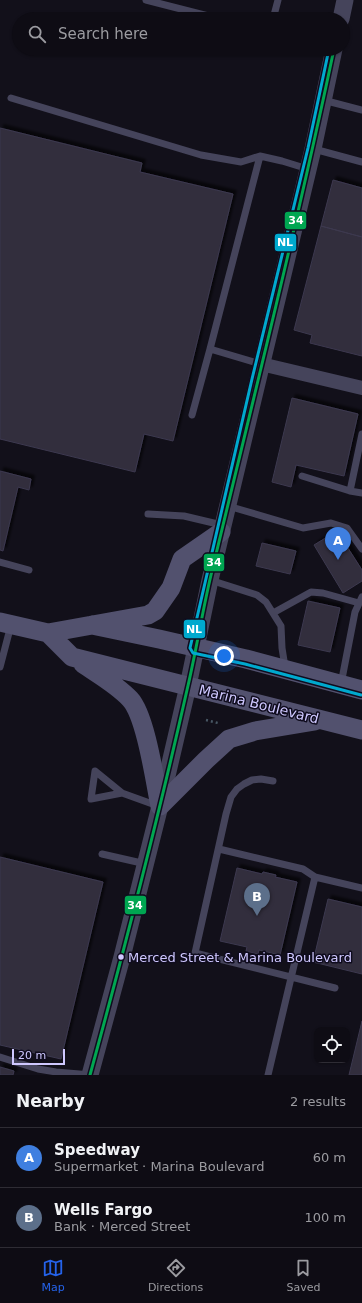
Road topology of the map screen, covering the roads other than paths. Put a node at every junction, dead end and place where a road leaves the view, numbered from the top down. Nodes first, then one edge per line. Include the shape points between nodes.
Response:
1 (146, 0) edge
2 (278, 0) edge
3 (345, 0) edge
4 (193, 12) edge
5 (275, 12) edge
6 (342, 12) edge
7 (332, 56) edge
8 (11, 98) dead end
9 (323, 100) junction
10 (362, 110) edge
11 (313, 149) junction
12 (260, 156) junction
13 (362, 162) edge
14 (308, 169) junction
15 (210, 349) junction
16 (261, 364) junction
17 (362, 388) edge
18 (192, 415) dead end
19 (362, 434) edge
20 (302, 476) dead end
21 (350, 490) junction
22 (362, 493) edge
23 (227, 506) junction
24 (148, 514) dead end
25 (222, 529) junction
26 (362, 549) edge
27 (0, 562) edge
28 (29, 570) dead end
29 (210, 580) junction
30 (360, 600) edge
31 (273, 613) junction
32 (6, 623) edge
33 (92, 625) junction
34 (48, 633) junction
35 (195, 648) junction
36 (72, 657) junction
37 (0, 667) edge
38 (286, 670) junction
39 (341, 684) junction
40 (188, 686) junction
41 (362, 690) edge
42 (322, 720) junction
43 (362, 730) edge
44 (273, 781) dead end
45 (122, 793) junction
46 (160, 806) junction
47 (218, 849) junction
48 (102, 854) dead end
49 (146, 864) junction
50 (315, 877) junction
51 (362, 888) edge
52 (292, 978) junction
53 (335, 988) dead end
54 (0, 1057) edge
55 (90, 1075) edge
56 (268, 1075) edge

1 - 4 lane
2 - 5 lane
3 - 6 street
7 - 9 street
8 - 12 lane via 201,155 241,162
9 - 10 lane
9 - 11 street
11 - 13 lane
11 - 14 street
12 - 14 lane
12 - 15 lane
14 - 16 street
15 - 16 lane
15 - 18 lane
16 - 17 street
16 - 23 street
19 - 21 lane
20 - 21 lane
21 - 22 lane
23 - 25 street
23 - 26 lane via 304,528 331,523 347,528
24 - 25 lane via 184,516
25 - 29 street
25 - 33 main road via 182,559 171,588 155,611 148,616
27 - 28 lane
29 - 31 lane via 257,595 266,602
29 - 35 street
30 - 31 lane via 311,592
30 - 39 lane via 355,612
31 - 38 lane via 281,626
32 - 34 main road
32 - 37 lane
33 - 34 main road
33 - 35 main road
34 - 36 main road
35 - 38 main road
35 - 40 street
36 - 40 main road, Marina Boulevard
36 - 46 main road via 120,689 137,708
38 - 39 main road
39 - 41 main road
40 - 42 main road, Marina Boulevard
40 - 46 street
42 - 43 main road, Marina Boulevard
42 - 46 main road via 255,731 230,739
44 - 47 lane via 252,780 231,796
45 - 45 lane via 101,775 95,771 91,799
45 - 46 lane
46 - 49 street
47 - 50 lane via 303,869
47 - 52 lane via 195,953
48 - 49 lane
49 - 55 street
50 - 51 lane
50 - 52 lane
52 - 53 lane
52 - 56 lane
54 - 55 lane via 38,1069

